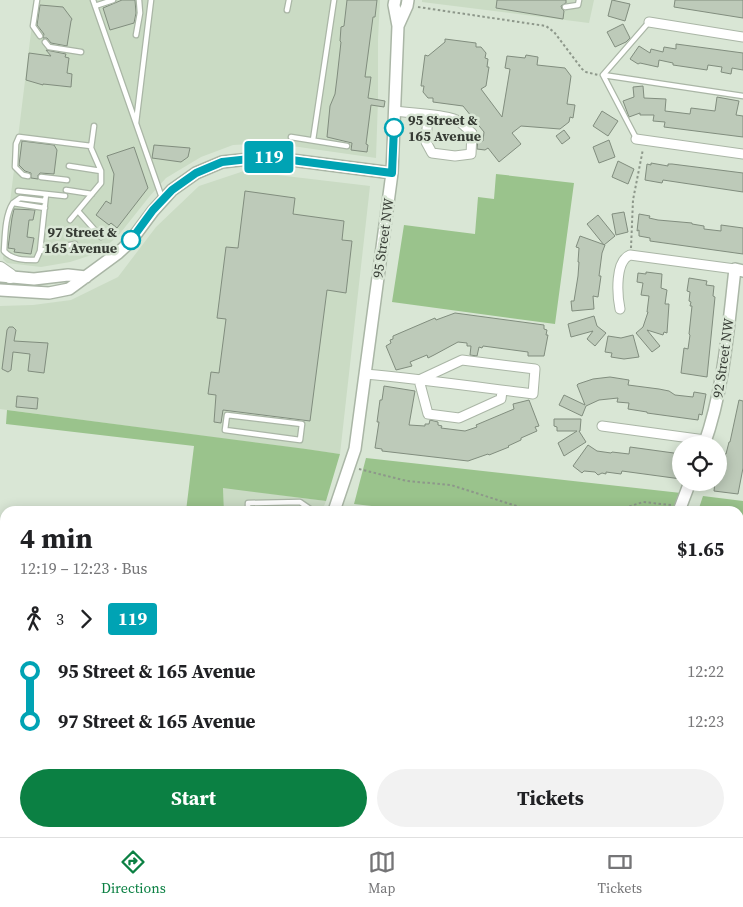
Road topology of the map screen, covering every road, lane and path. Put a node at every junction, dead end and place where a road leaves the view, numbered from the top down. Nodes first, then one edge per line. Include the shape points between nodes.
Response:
1 (37, 0) edge
2 (93, 0) edge
3 (113, 0) edge
4 (139, 0) edge
5 (151, 0) edge
6 (289, 0) edge
7 (334, 0) edge
8 (394, 0) edge
9 (408, 0) edge
10 (579, 0) edge
11 (95, 6) junction
12 (418, 7) dead end
13 (565, 7) dead end
14 (287, 10) dead end
15 (649, 22) joint
16 (398, 26) junction
17 (136, 35) dead end
18 (40, 36) dead end
19 (743, 37) edge
20 (45, 42) dead end
21 (81, 52) dead end
22 (603, 75) junction
23 (743, 96) edge
24 (395, 111) junction
25 (428, 115) junction
26 (136, 124) junction
27 (94, 126) dead end
28 (291, 137) dead end
29 (314, 140) junction
30 (640, 140) junction
31 (91, 146) junction
32 (347, 146) dead end
33 (743, 154) edge
34 (69, 166) dead end
35 (101, 171) junction
36 (392, 173) junction
37 (28, 176) dead end
38 (41, 177) dead end
39 (67, 180) dead end
40 (66, 190) dead end
41 (18, 191) dead end
42 (46, 194) junction
43 (92, 194) junction
44 (65, 196) dead end
45 (163, 199) junction
46 (45, 201) junction
47 (14, 203) junction
48 (44, 208) junction
49 (78, 211) junction
50 (70, 220) dead end
51 (101, 237) dead end
52 (75, 244) dead end
53 (40, 251) junction
54 (630, 255) junction
55 (739, 270) edge
56 (3, 274) edge
57 (86, 276) junction
58 (0, 290) edge
59 (620, 309) dead end
60 (366, 374) junction
61 (418, 380) junction
62 (502, 391) junction
63 (227, 415) joint
64 (602, 426) dead end
65 (707, 436) edge
66 (672, 438) edge
67 (349, 466) junction
68 (687, 491) edge
69 (248, 506) edge
70 (306, 506) edge
71 (336, 506) edge
72 (517, 506) edge
73 (631, 506) edge
74 (664, 506) edge
75 (681, 506) edge

1 - 18 lane via 33,26
2 - 11 lane
3 - 11 lane
4 - 17 lane
5 - 26 lane
6 - 14 lane
7 - 29 lane
8 - 16 street, 95 Street NW
9 - 16 street, 95 Street NW
10 - 13 lane via 578,5
11 - 26 lane
12 - 22 path via 546,26 583,70
15 - 19 street
15 - 22 lane
16 - 24 street, 95 Street NW
20 - 21 lane via 49,48
22 - 23 lane
22 - 30 lane
24 - 25 street
24 - 36 street, 95 Street NW
25 - 25 street via 453,118 462,123 472,134 471,154 432,153 426,142
26 - 45 lane
27 - 31 lane
28 - 29 lane
29 - 32 lane
30 - 33 street
30 - 54 path
31 - 35 lane
31 - 37 lane via 19,137 15,167
34 - 35 lane
35 - 43 lane via 101,183
36 - 45 street via 288,159 253,158 222,162 196,173
36 - 60 street, 95 Street NW
38 - 39 lane
40 - 43 lane
41 - 42 lane
42 - 44 lane
42 - 46 lane
43 - 49 lane
45 - 57 street via 130,242
46 - 47 lane via 20,198
46 - 48 lane
47 - 48 lane
47 - 53 lane via 10,207 4,251 12,258 25,260 36,260
48 - 53 lane
49 - 50 lane
49 - 51 lane
52 - 53 lane
54 - 55 street
54 - 59 street via 621,263
55 - 65 street, 92 Street NW via 716,408
56 - 57 street via 34,279
57 - 58 street via 69,289 49,293
60 - 61 street
60 - 67 street, 95 Street NW via 355,449
61 - 62 street
61 - 62 street via 428,414 459,418 501,399
61 - 62 street via 462,360 535,369 533,394
63 - 63 lane via 225,430 300,440 302,424
64 - 66 street
67 - 71 street, 95 Street NW
67 - 72 path via 407,481 452,485
68 - 75 street
69 - 70 lane via 248,503 291,502
73 - 74 path via 643,502

